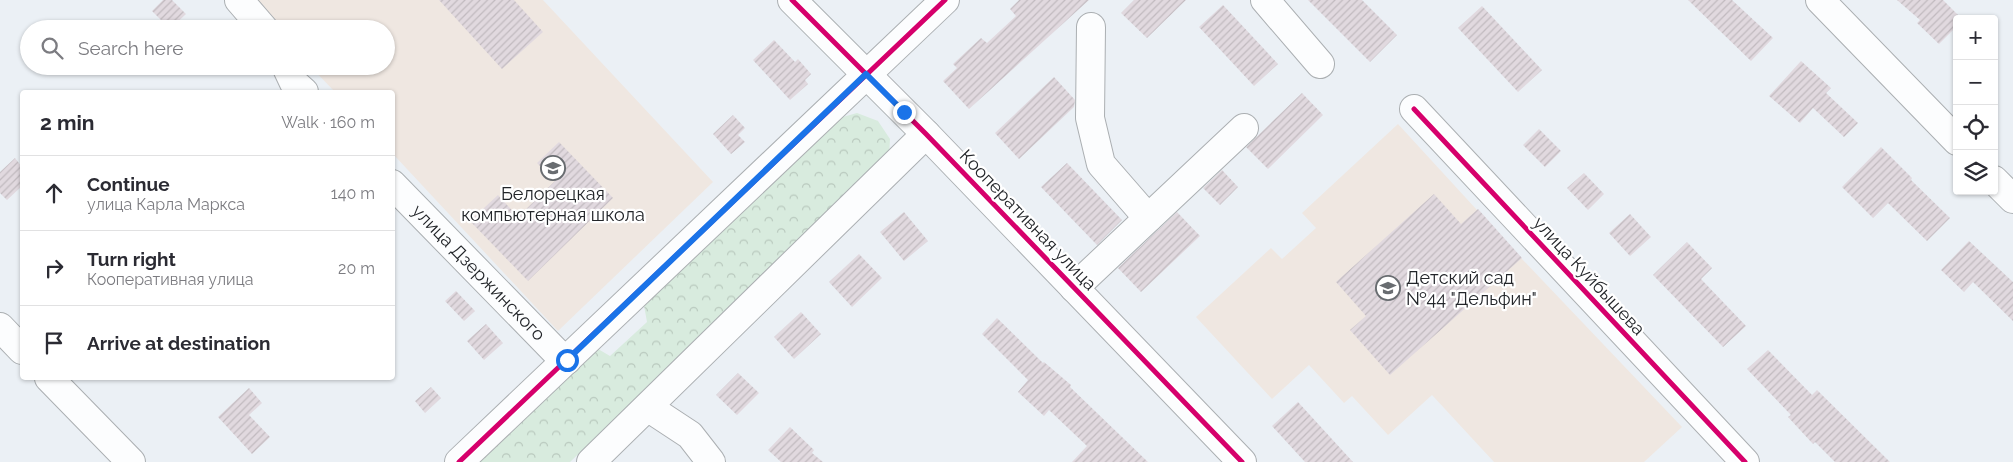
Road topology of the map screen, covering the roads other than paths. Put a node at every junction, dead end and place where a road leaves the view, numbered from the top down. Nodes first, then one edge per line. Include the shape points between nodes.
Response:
1 (239, 0) edge
2 (792, 0) edge
3 (945, 0) edge
4 (1265, 0) edge
5 (1820, 0) edge
6 (256, 20) edge
7 (1091, 27) dead end
8 (1320, 64) dead end
9 (866, 74) junction
10 (290, 75) edge
11 (302, 90) edge
12 (1414, 109) dead end
13 (1244, 128) dead end
14 (926, 134) junction
15 (1953, 137) edge
16 (1998, 184) edge
17 (395, 187) edge
18 (2013, 199) edge
19 (1148, 218) junction
20 (1074, 288) junction
21 (0, 327) edge
22 (20, 348) edge
23 (567, 360) junction
24 (51, 380) edge
25 (648, 408) junction
26 (131, 462) edge
27 (459, 462) edge
28 (591, 462) edge
29 (711, 462) edge
30 (1242, 462) edge
31 (1745, 462) edge

1 - 6 street
2 - 9 street, Кооперативная улица
3 - 9 street
4 - 8 street
5 - 15 street
7 - 19 street via 1090,118 1101,164
9 - 14 street, Кооперативная улица
9 - 23 street
10 - 11 street
12 - 31 street, улица Куйбышева
13 - 19 street
14 - 20 street, Кооперативная улица
14 - 25 street
16 - 18 street
17 - 23 street, улица Дзержинского
19 - 20 street
20 - 30 street, Кооперативная улица
21 - 22 street
23 - 27 street
24 - 26 street
25 - 28 street
25 - 29 street via 690,435

